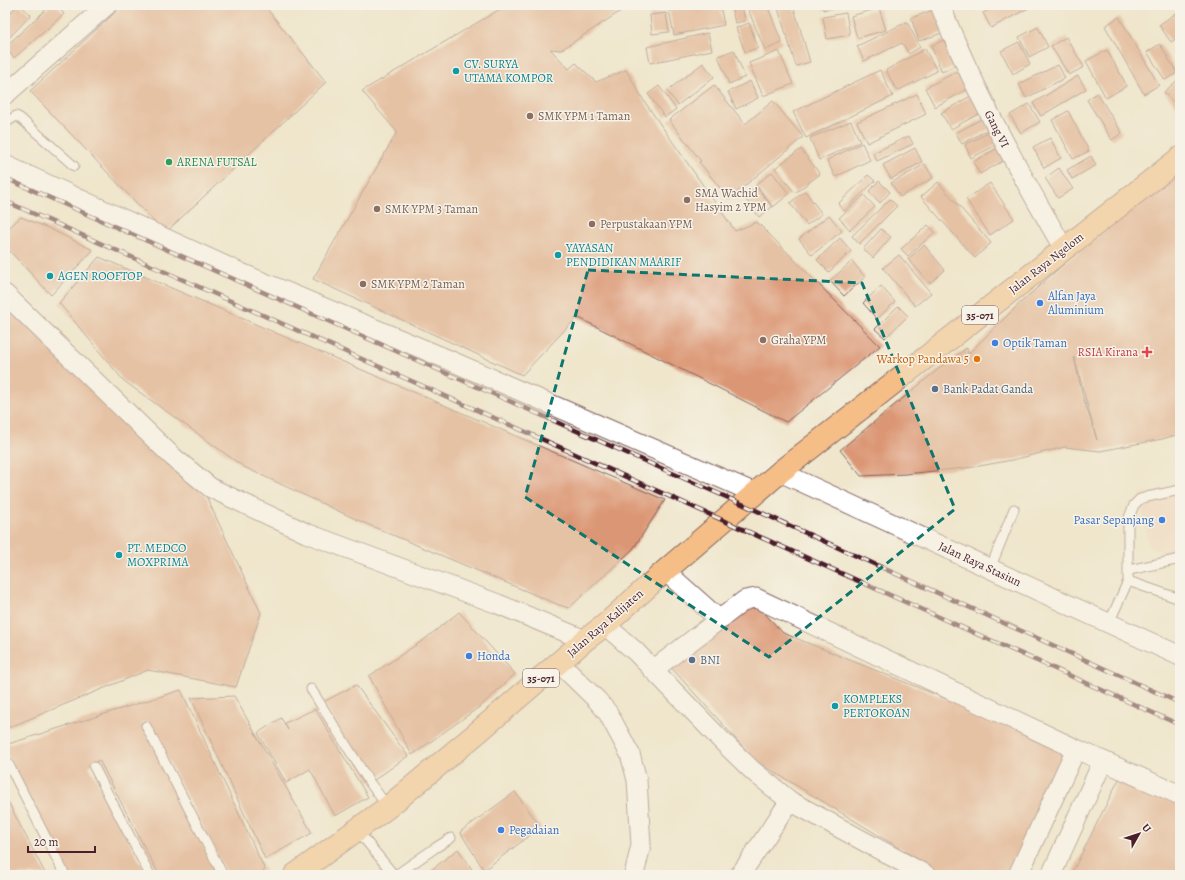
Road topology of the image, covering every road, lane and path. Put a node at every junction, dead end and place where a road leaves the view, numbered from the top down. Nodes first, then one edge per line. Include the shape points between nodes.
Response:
1 (107, 5) edge
2 (940, 5) edge
3 (5, 95) edge
4 (5, 123) edge
5 (1180, 158) edge
6 (5, 164) edge
7 (74, 166) dead end
8 (1064, 249) junction
9 (5, 294) edge
10 (780, 472) junction
11 (1180, 490) edge
12 (755, 493) junction
13 (1014, 508) dead end
14 (1180, 559) edge
15 (990, 569) junction
16 (1129, 570) junction
17 (665, 571) junction
18 (1128, 581) junction
19 (1180, 599) edge
20 (720, 620) junction
21 (1109, 623) junction
22 (605, 625) junction
23 (585, 640) junction
24 (1180, 656) edge
25 (559, 663) junction
26 (653, 670) junction
27 (311, 689) dead end
28 (146, 726) dead end
29 (1076, 749) junction
30 (5, 761) edge
31 (1103, 761) junction
32 (94, 767) dead end
33 (1180, 795) edge
34 (790, 801) junction
35 (388, 807) junction
36 (357, 830) junction
37 (451, 838) dead end
38 (64, 875) edge
39 (150, 875) edge
40 (223, 875) edge
41 (295, 875) edge
42 (395, 875) edge
43 (634, 875) edge
44 (740, 875) edge
45 (926, 875) edge
46 (1018, 875) edge
47 (1051, 875) edge

1 - 3 street
2 - 8 street, Gang VI via 1000,136
4 - 7 lane via 13,117 20,118
5 - 8 main road, Jalan Raya Ngelom / 35-071
6 - 12 street via 241,273
8 - 10 main road, Jalan Raya Ngelom / 35-071
9 - 23 street via 173,457 211,488 306,533 498,604
10 - 12 main road, Jalan Raya Kalijaten / 35-071
10 - 15 street, Jalan Raya Stasiun
11 - 16 lane via 1140,499 1134,504 1128,520
12 - 17 main road, Jalan Raya Kalijaten / 35-071
13 - 15 lane
14 - 16 lane
15 - 21 street, Jalan Raya Stasiun
16 - 18 lane
17 - 20 street
17 - 22 main road, Jalan Raya Kalijaten / 35-071
18 - 19 lane
18 - 21 lane
20 - 26 street
20 - 29 street via 745,600 756,598
21 - 24 street, Jalan Raya Stasiun
22 - 23 main road, Jalan Raya Kalijaten / 35-071
22 - 26 street
23 - 25 main road, Jalan Raya Kalijaten / 35-071
25 - 35 main road, Jalan Raya Kalijaten / 35-071
25 - 43 street via 608,713 630,754 637,780 641,845
26 - 34 street via 753,771
27 - 35 lane
28 - 40 lane
29 - 31 street
29 - 46 street
30 - 38 lane
31 - 33 street
31 - 47 street
32 - 39 lane
34 - 44 street
34 - 45 street
35 - 36 main road, Jalan Raya Kalijaten / 35-071
36 - 41 main road, Jalan Raya Kalijaten / 35-071
36 - 42 lane
37 - 42 lane

